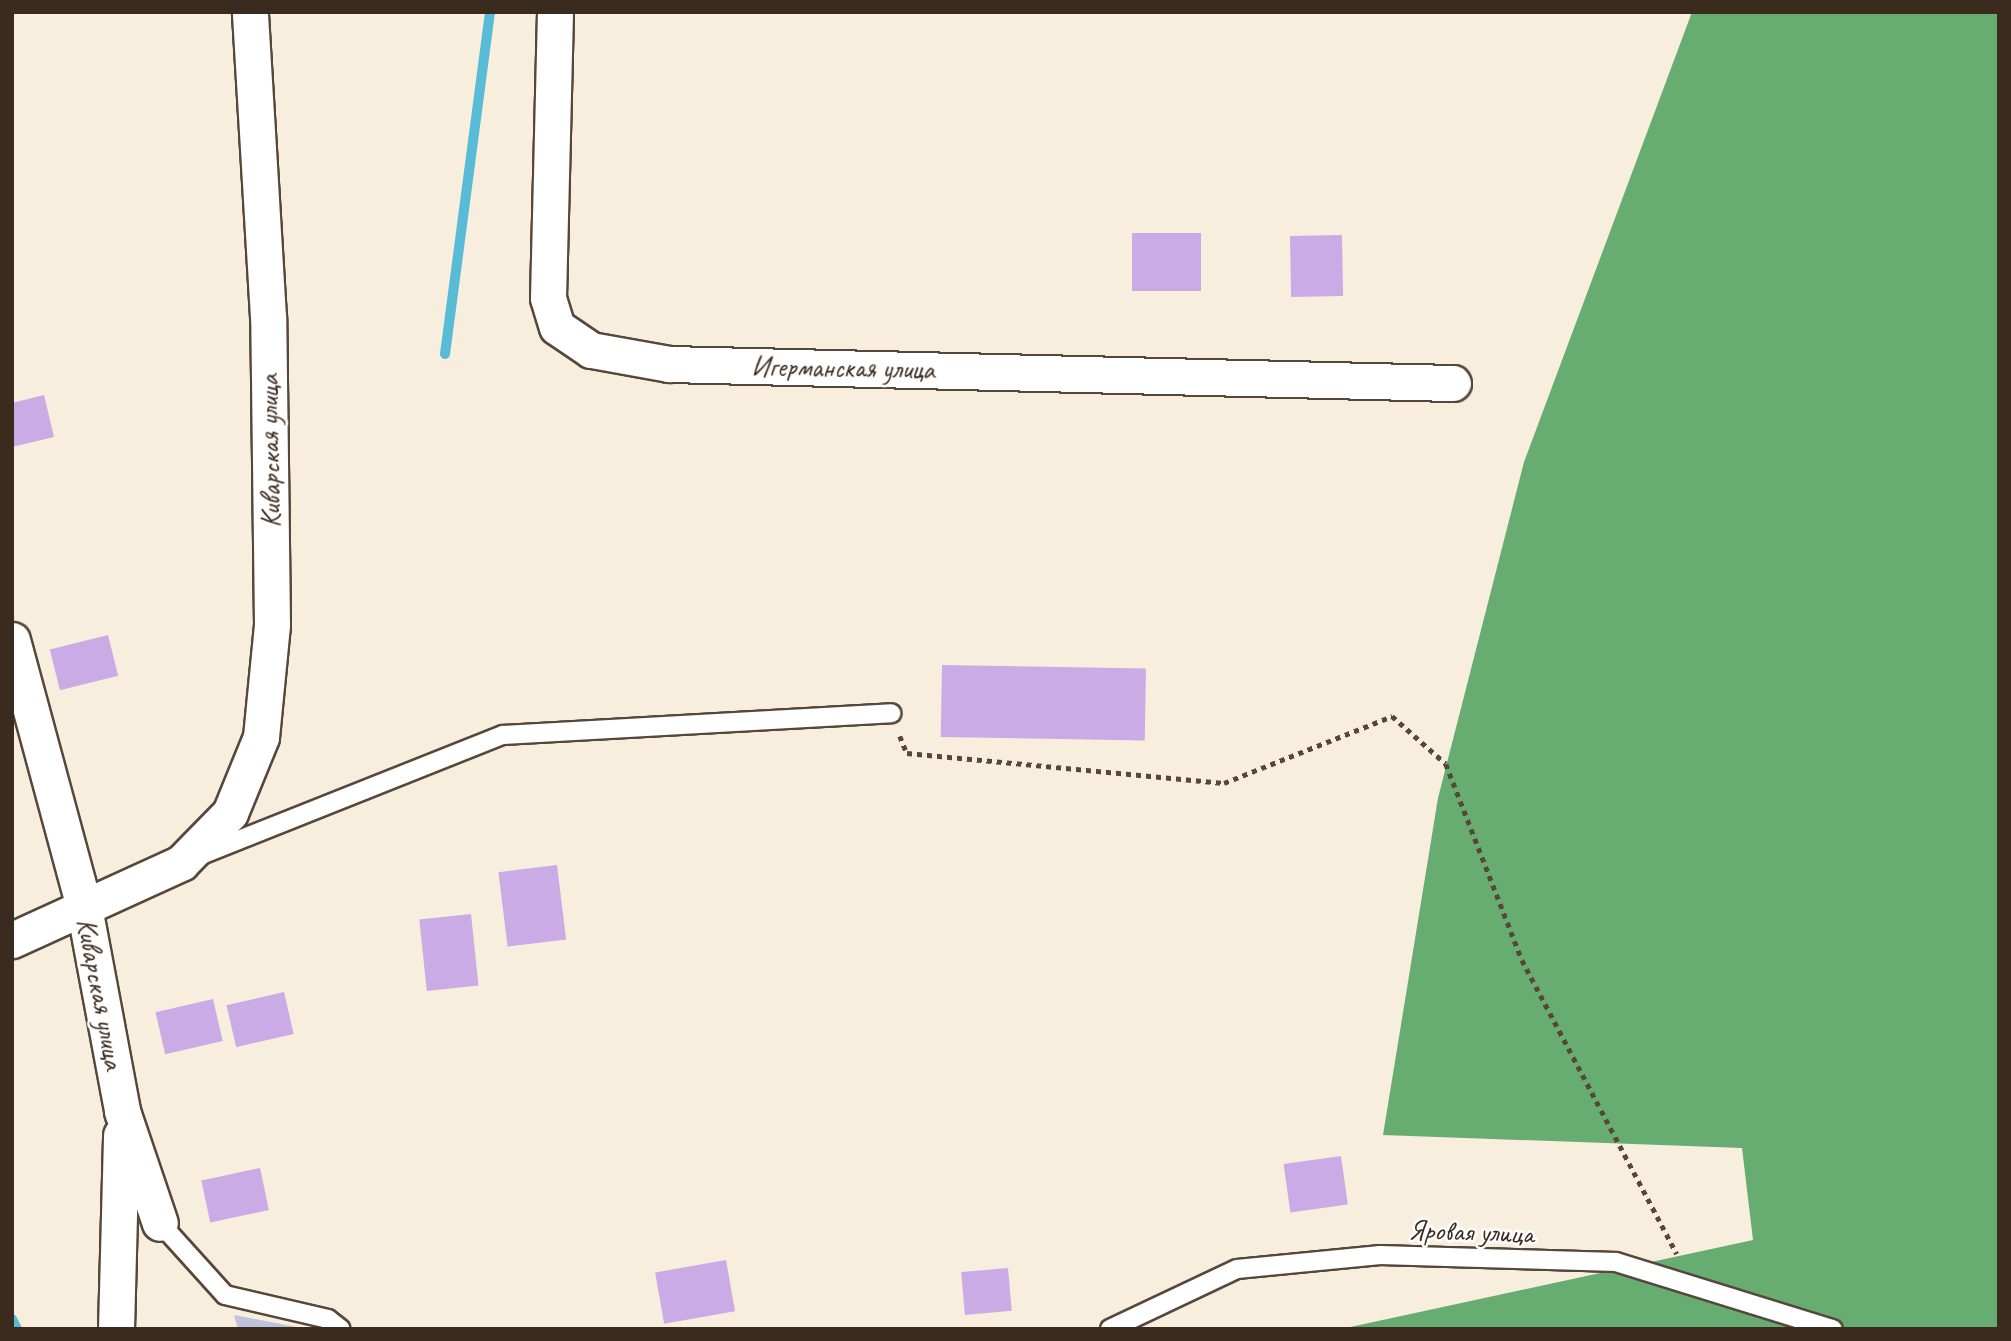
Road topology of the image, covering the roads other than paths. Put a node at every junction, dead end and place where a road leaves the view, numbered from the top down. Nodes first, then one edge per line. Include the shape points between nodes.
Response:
1 (250, 12) edge
2 (555, 12) edge
3 (1452, 383) dead end
4 (12, 640) edge
5 (891, 713) road end
6 (181, 863) junction
7 (83, 907) junction
8 (12, 940) edge
9 (122, 1111) junction
10 (160, 1223) joint
11 (116, 1329) edge
12 (341, 1329) edge
13 (1110, 1329) edge
14 (1833, 1329) edge

1 - 6 street, Киварская улица via 268,317 272,625 261,737 230,813
2 - 3 street, Игерманская улица via 548,299 557,327 591,350 669,364
4 - 7 street, Киварская улица
5 - 6 lane via 503,735
6 - 7 street
7 - 8 street
7 - 9 street, Киварская улица
9 - 10 street, Киварская улица
9 - 11 street
10 - 12 lane via 225,1295 328,1319
13 - 14 lane, Яровая улица via 1237,1269 1380,1255 1616,1262

